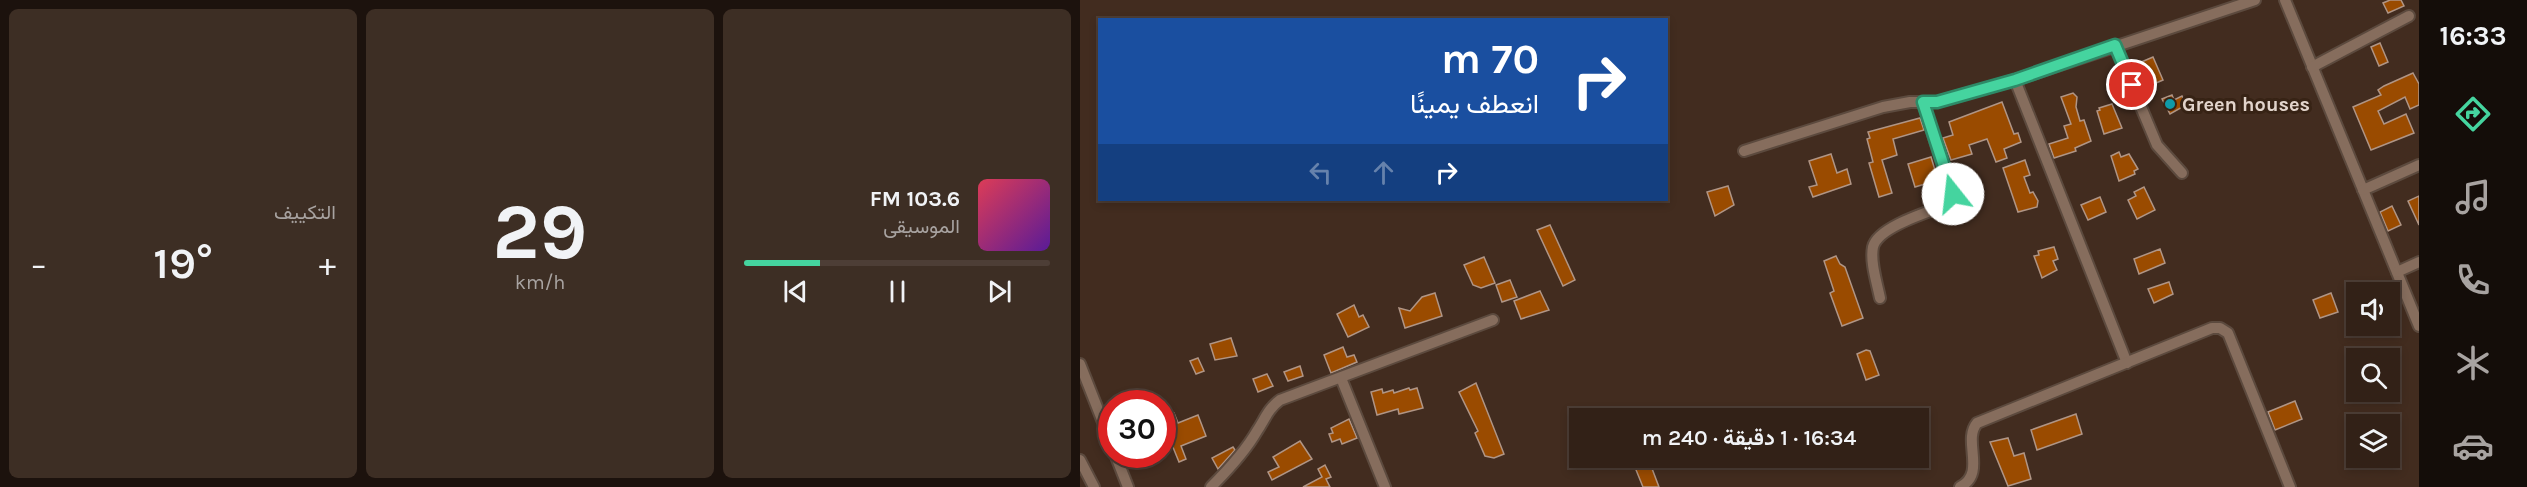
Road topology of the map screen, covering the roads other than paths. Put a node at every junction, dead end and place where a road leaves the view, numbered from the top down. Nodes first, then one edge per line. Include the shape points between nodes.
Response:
1 (2255, 0) edge
2 (2285, 0) edge
3 (2409, 16) dead end
4 (2115, 45) junction
5 (2312, 67) junction
6 (2015, 80) junction
7 (1923, 102) junction
8 (1744, 151) dead end
9 (2419, 165) edge
10 (2182, 173) dead end
11 (2363, 190) junction
12 (2419, 262) edge
13 (2397, 272) junction
14 (1880, 298) dead end
15 (1493, 320) dead end
16 (2419, 326) edge
17 (2127, 363) junction
18 (1080, 364) edge
19 (1341, 378) junction
20 (1098, 410) edge
21 (1080, 459) edge
22 (1121, 468) edge
23 (1968, 485) edge
24 (1094, 487) edge
25 (1128, 487) edge
26 (1211, 487) edge
27 (1385, 487) edge
28 (2290, 487) edge

1 - 4 street
2 - 5 street
3 - 5 street
4 - 6 street
4 - 10 street via 2157,145
5 - 11 street
6 - 7 street via 1937,102
6 - 17 street
7 - 8 street via 1883,107
7 - 14 street via 1953,199 1952,203 1886,230 1876,240 1872,249
9 - 11 street
11 - 13 street
12 - 13 street
13 - 16 street
15 - 19 street
17 - 23 street via 1977,423 1973,429 1974,470
17 - 28 street via 2212,328 2224,329
18 - 20 street
19 - 26 street via 1273,405 1229,470
19 - 27 street
21 - 24 street
22 - 25 street

